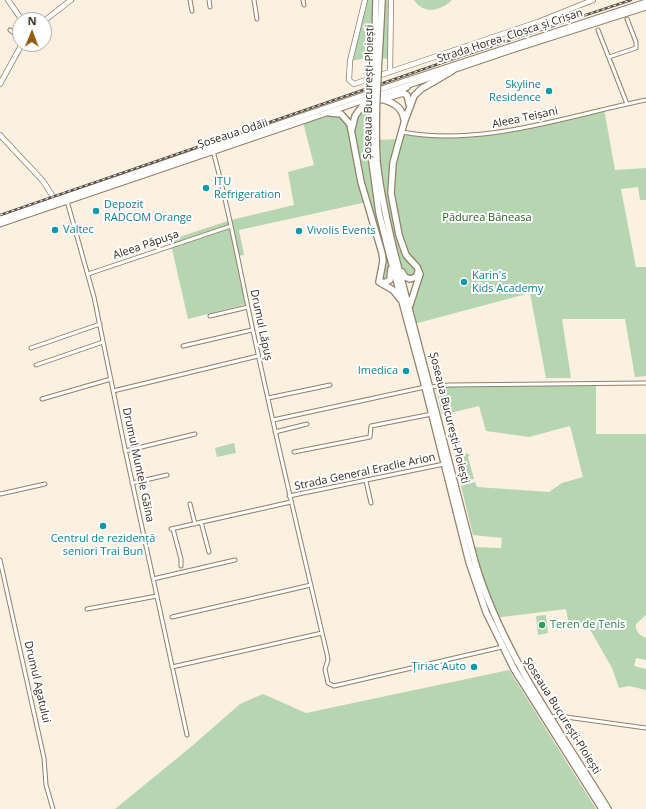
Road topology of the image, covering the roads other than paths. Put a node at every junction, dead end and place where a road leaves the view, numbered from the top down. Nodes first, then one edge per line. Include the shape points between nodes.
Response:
1 (8, 0) edge
2 (71, 0) edge
3 (190, 0) edge
4 (209, 0) edge
5 (254, 0) edge
6 (303, 0) edge
7 (365, 0) edge
8 (376, 0) edge
9 (382, 0) edge
10 (391, 0) edge
11 (593, 0) edge
12 (646, 2) edge
13 (304, 5) dead end
14 (210, 7) dead end
15 (646, 7) edge
16 (16, 12) edge
17 (192, 12) dead end
18 (52, 14) edge
19 (257, 19) dead end
20 (627, 20) dead end
21 (598, 30) dead end
22 (509, 49) junction
23 (18, 52) edge
24 (609, 57) junction
25 (472, 64) joint
26 (452, 71) junction
27 (390, 72) junction
28 (402, 82) joint
29 (0, 84) edge
30 (407, 86) junction
31 (386, 98) junction
32 (646, 100) edge
33 (409, 103) junction
34 (628, 104) junction
35 (399, 108) junction
36 (330, 113) junction
37 (404, 123) junction
38 (352, 131) junction
39 (402, 132) junction
40 (0, 135) edge
41 (354, 139) junction
42 (213, 151) junction
43 (55, 200) junction
44 (67, 201) junction
45 (0, 219) edge
46 (0, 224) edge
47 (232, 226) junction
48 (392, 252) junction
49 (394, 260) junction
50 (418, 268) junction
51 (88, 274) junction
52 (378, 279) junction
53 (248, 307) junction
54 (407, 307) junction
55 (210, 316) dead end
56 (100, 324) junction
57 (252, 330) junction
58 (103, 342) junction
59 (183, 346) dead end
60 (31, 348) dead end
61 (258, 356) junction
62 (36, 365) dead end
63 (111, 379) junction
64 (646, 382) edge
65 (330, 385) dead end
66 (428, 387) junction
67 (113, 390) junction
68 (268, 398) junction
69 (42, 399) dead end
70 (432, 414) junction
71 (273, 420) junction
72 (308, 424) dead end
73 (275, 432) junction
74 (195, 434) dead end
75 (125, 451) junction
76 (294, 452) dead end
77 (444, 464) junction
78 (167, 475) dead end
79 (366, 481) junction
80 (132, 483) junction
81 (45, 484) dead end
82 (0, 494) edge
83 (289, 496) junction
84 (291, 502) junction
85 (371, 503) dead end
86 (190, 504) dead end
87 (201, 522) junction
88 (195, 524) junction
89 (209, 552) dead end
90 (0, 560) edge
91 (235, 560) dead end
92 (181, 566) dead end
93 (1, 569) edge
94 (153, 579) junction
95 (311, 585) junction
96 (157, 596) junction
97 (87, 609) dead end
98 (172, 617) dead end
99 (322, 633) junction
100 (502, 648) junction
101 (172, 667) junction
102 (551, 717) junction
103 (646, 728) edge
104 (187, 735) dead end
105 (53, 809) edge
106 (602, 809) edge
107 (608, 809) edge

1 - 16 street
2 - 18 street
3 - 17 street
4 - 14 street
5 - 19 street
6 - 13 street
7 - 27 street, Strada Horea, Cloșca și Crișan via 350,61 349,80 357,84
8 - 48 highway, Șoseaua București-Ploiești, bridge via 372,162 379,213
9 - 48 highway, Șoseaua București-Ploiești, bridge via 377,162
10 - 27 street
11 - 27 street, Strada Horea, Cloșca și Crișan via 566,12
12 - 22 main road, Strada Horea, Cloșca și Crișan
15 - 22 main road, Strada Horea, Cloșca și Crișan
20 - 24 street via 636,48
21 - 24 street
22 - 25 main road, Strada Horea, Cloșca și Crișan
22 - 28 main road, Strada Horea, Cloșca și Crișan
23 - 29 street
24 - 34 street
25 - 26 main road, Șoseaua Odăii
26 - 30 main road, Șoseaua Odăii
26 - 33 highway via 418,91
28 - 43 main road, Șoseaua Odăii
30 - 31 highway
30 - 36 main road, Șoseaua Odăii
31 - 33 highway via 405,93
31 - 35 highway
31 - 38 highway via 363,105 355,116
31 - 41 highway via 367,104 360,111
32 - 34 street, Aleea Teișani
33 - 35 highway via 405,96 398,96 396,100
33 - 37 highway
34 - 39 street, Aleea Teișani via 488,135
35 - 37 highway
36 - 38 highway via 344,116 349,121
36 - 42 main road, Șoseaua Odăii
37 - 39 highway
38 - 41 highway
39 - 50 highway via 392,170 391,199 403,248
40 - 43 street via 43,180
41 - 52 highway via 361,182 383,257
42 - 44 main road, Șoseaua Odăii
42 - 47 street, Drumul Lăpuș
43 - 45 main road, Șoseaua Odăii
44 - 46 main road, Șoseaua Odăii
44 - 51 street, Drumul Muntele Găina
47 - 51 street, Aleea Păpușa
47 - 53 street, Drumul Lăpuș
48 - 49 highway, Șoseaua București-Ploiești
49 - 50 highway via 408,279 416,277
49 - 52 highway via 390,280 384,283
49 - 54 highway, Șoseaua București-Ploiești
50 - 54 highway via 420,276
51 - 56 street, Drumul Muntele Găina
52 - 54 highway
53 - 55 street
53 - 57 street, Drumul Lăpuș
54 - 66 highway, Șoseaua București-Ploiești
56 - 58 street, Drumul Muntele Găina
56 - 60 street
57 - 59 street
57 - 61 street, Drumul Lăpuș
58 - 62 street
58 - 63 street, Drumul Muntele Găina
61 - 67 street
61 - 68 street, Drumul Lăpuș
63 - 67 street, Drumul Muntele Găina
63 - 69 street
64 - 66 street via 449,384
65 - 68 street
66 - 70 highway, Șoseaua București-Ploiești
66 - 71 street, Șoseaua București-Ploiești
66 - 102 highway, Șoseaua București-Ploiești via 482,585 494,618 512,656
67 - 75 street, Drumul Muntele Găina
68 - 71 street, Drumul Lăpuș
70 - 76 street, Șoseaua București-Ploiești via 371,426 370,437
70 - 77 highway, Șoseaua București-Ploiești
71 - 73 street, Drumul Lăpuș
72 - 73 street
73 - 83 street, Drumul Lăpuș
74 - 75 street
75 - 80 street, Drumul Muntele Găina
77 - 79 street, Strada General Eraclie Arion
77 - 100 highway, Șoseaua București-Ploiești via 476,586
78 - 80 street
79 - 83 street, Strada General Eraclie Arion
79 - 85 street
80 - 94 street, Drumul Muntele Găina
81 - 82 street
83 - 84 street, Drumul Lăpuș
84 - 87 street
84 - 95 street, Drumul Lăpuș
86 - 88 street
87 - 88 street
87 - 89 street
88 - 92 street via 172,529
90 - 93 street, Drumul Agatului
91 - 94 street
93 - 105 street, Drumul Agatului via 44,758 46,785
94 - 96 street, Drumul Muntele Găina
95 - 98 street
95 - 99 street, Drumul Lăpuș
96 - 97 street
96 - 101 street, Drumul Muntele Găina
99 - 100 street, Drumul Lăpuș via 328,660 325,669 328,683 334,686
99 - 101 street
100 - 106 highway, Șoseaua București-Ploiești
101 - 104 street, Drumul Muntele Găina
102 - 103 street
102 - 107 highway, Șoseaua București-Ploiești

